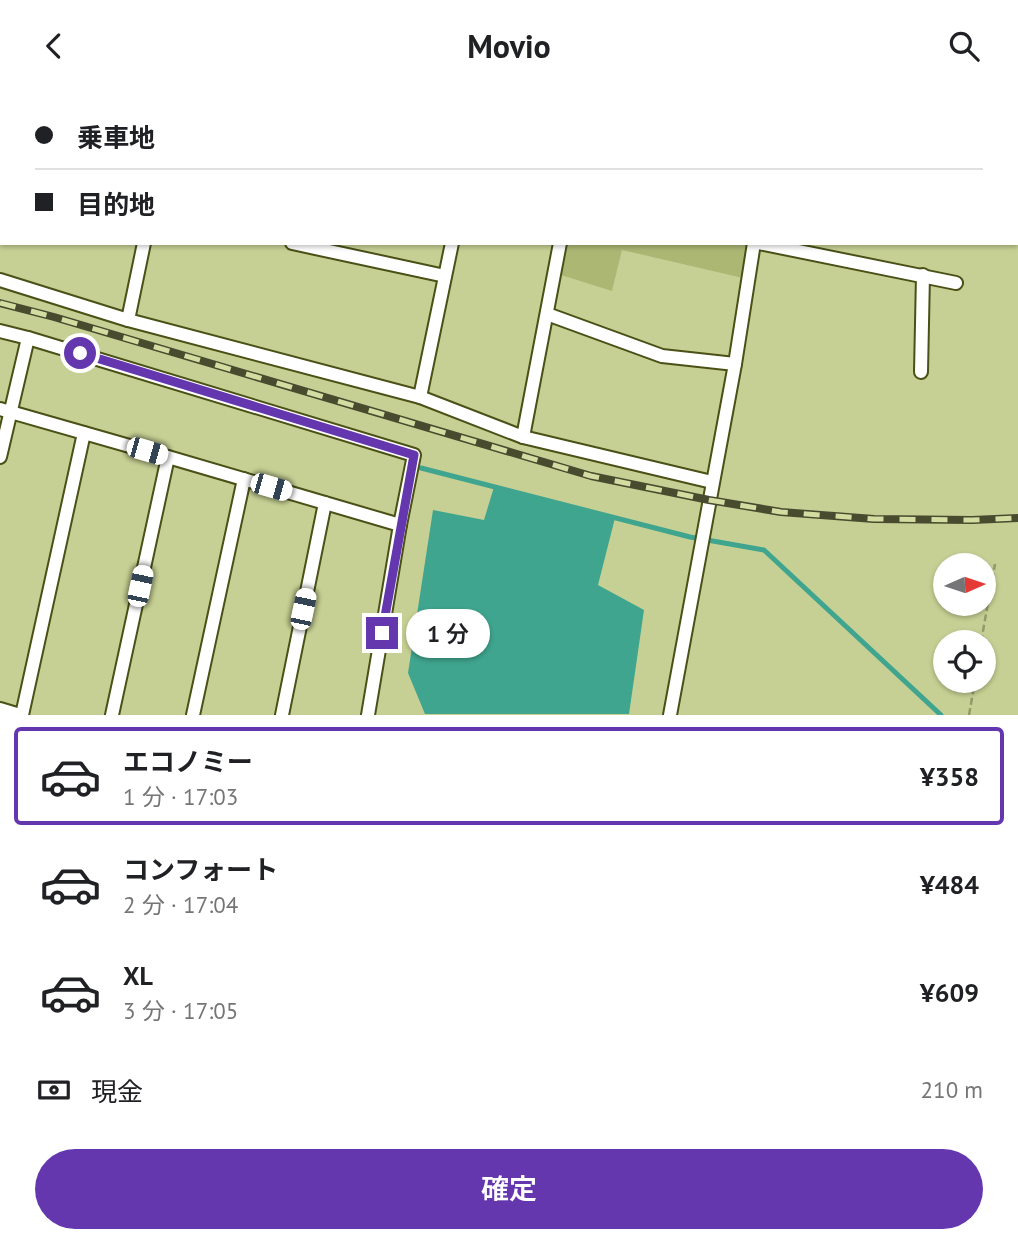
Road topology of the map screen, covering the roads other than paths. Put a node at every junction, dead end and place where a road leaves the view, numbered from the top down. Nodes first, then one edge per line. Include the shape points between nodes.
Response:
1 (145, 245) edge
2 (301, 245) edge
3 (452, 245) edge
4 (560, 245) edge
5 (757, 245) edge
6 (767, 245) edge
7 (923, 275) junction
8 (445, 276) junction
9 (0, 280) edge
10 (956, 283) dead end
11 (547, 314) junction
12 (128, 320) junction
13 (0, 331) edge
14 (28, 338) junction
15 (735, 364) junction
16 (921, 372) dead end
17 (420, 397) junction
18 (6, 411) edge
19 (84, 433) junction
20 (523, 437) junction
21 (0, 457) edge
22 (167, 457) junction
23 (244, 479) junction
24 (712, 482) junction
25 (324, 503) junction
26 (400, 525) junction
27 (0, 709) edge
28 (21, 715) edge
29 (112, 715) edge
30 (193, 715) edge
31 (282, 715) edge
32 (368, 715) edge
33 (670, 715) edge

1 - 12 street
2 - 8 street
3 - 8 street
4 - 11 street
5 - 15 street
6 - 7 street
7 - 10 street
7 - 16 street
8 - 17 street
9 - 12 street
11 - 15 street via 662,356
11 - 20 street
12 - 17 street
13 - 14 street
14 - 18 street
14 - 26 street via 414,455
15 - 24 street
17 - 20 street
18 - 19 street
18 - 21 street
19 - 22 street
19 - 28 street
20 - 24 street
22 - 23 street
22 - 29 street
23 - 25 street
23 - 30 street
24 - 33 street
25 - 26 street
25 - 31 street
26 - 32 street
27 - 28 street

